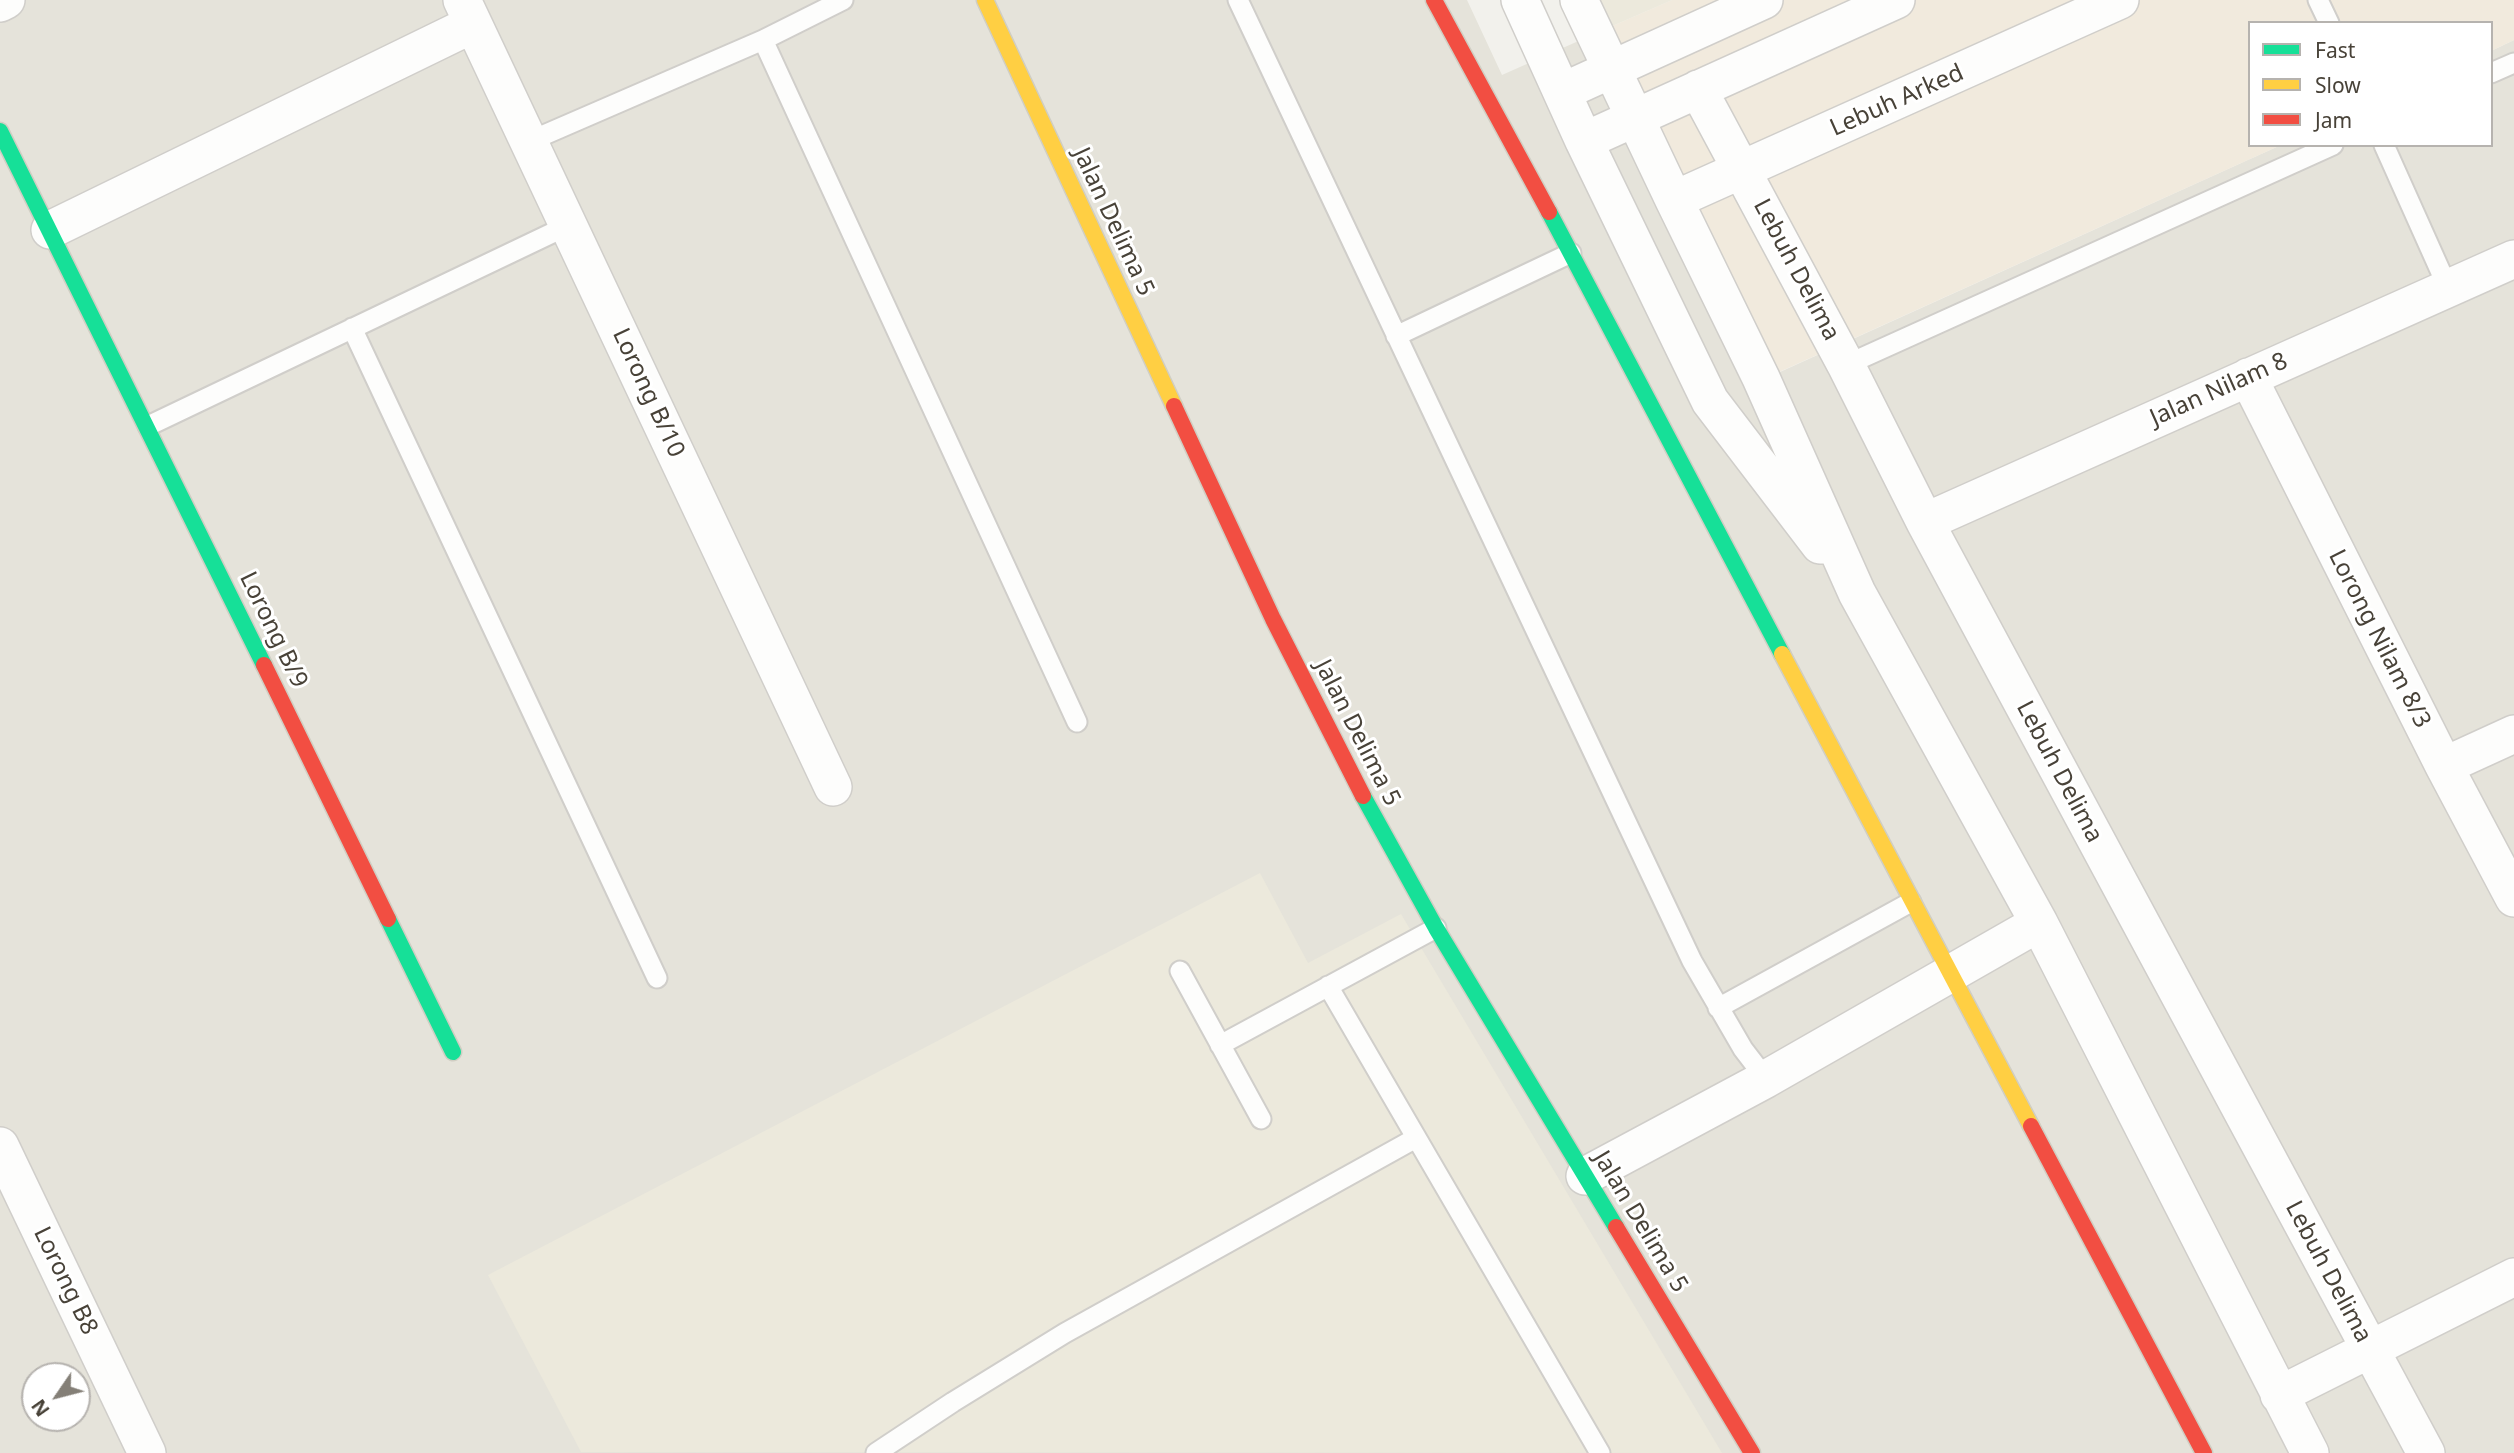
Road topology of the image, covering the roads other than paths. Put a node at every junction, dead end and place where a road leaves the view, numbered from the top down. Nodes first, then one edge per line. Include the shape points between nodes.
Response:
1 (6, 0) edge
2 (843, 0) edge
3 (985, 0) edge
4 (1238, 0) edge
5 (1434, 0) edge
6 (1520, 0) edge
7 (1579, 0) edge
8 (1764, 0) edge
9 (1896, 0) edge
10 (2120, 0) edge
11 (2318, 0) edge
12 (0, 3) edge
13 (468, 12) edge
14 (2328, 21) edge
15 (763, 40) junction
16 (2514, 63) edge
17 (1613, 69) junction
18 (2493, 72) edge
19 (1698, 89) junction
20 (1562, 92) junction
21 (1635, 118) junction
22 (0, 131) edge
23 (530, 141) junction
24 (1584, 141) junction
25 (2329, 147) edge
26 (2385, 147) edge
27 (1744, 170) junction
28 (1674, 200) junction
29 (569, 225) junction
30 (50, 230) junction
31 (1571, 253) junction
32 (2514, 259) edge
33 (2448, 288) junction
34 (352, 328) junction
35 (1396, 336) junction
36 (1846, 365) junction
37 (2248, 377) junction
38 (148, 426) junction
39 (1925, 522) junction
40 (1857, 593) junction
41 (1077, 722) dead end
42 (2514, 734) edge
43 (2444, 766) junction
44 (833, 787) dead end
45 (2514, 898) edge
46 (1911, 902) junction
47 (2039, 923) junction
48 (1436, 928) junction
49 (1180, 971) dead end
50 (1950, 974) junction
51 (657, 978) dead end
52 (1328, 986) junction
53 (1718, 1007) junction
54 (1220, 1045) junction
55 (453, 1052) dead end
56 (1766, 1079) junction
57 (1261, 1119) dead end
58 (1416, 1138) junction
59 (0, 1146) edge
60 (1585, 1176) junction
61 (2514, 1277) edge
62 (2370, 1350) junction
63 (2279, 1395) junction
64 (147, 1453) edge
65 (876, 1453) edge
66 (1600, 1453) edge
67 (1752, 1453) edge
68 (2204, 1453) edge
69 (2310, 1453) edge
70 (2426, 1453) edge

1 - 12 street
2 - 15 lane
3 - 48 street, Jalan Delima 5 via 1273,620
4 - 35 lane
5 - 31 street
6 - 20 street
7 - 17 street
8 - 17 street
9 - 19 street
10 - 27 street, Lebuh Arked
11 - 14 lane
13 - 23 street, Lorong B/10
13 - 30 street
15 - 23 lane
15 - 41 lane
16 - 18 lane
17 - 20 street
17 - 21 street
19 - 21 street
19 - 27 street, Lebuh Delima
20 - 24 street
21 - 24 street
21 - 28 street
22 - 30 street, Lorong B/9
23 - 29 street, Lorong B/10
24 - 40 street via 1710,401
25 - 36 lane
26 - 33 lane
27 - 28 street, Lebuh Arked
27 - 36 street, Lebuh Delima
28 - 40 street via 1761,378
29 - 34 lane
29 - 44 street, Lorong B/10
30 - 38 street, Lorong B/9
31 - 35 lane
31 - 46 street
32 - 33 street, Jalan Nilam 8
33 - 37 street, Jalan Nilam 8
34 - 38 lane
34 - 51 lane
35 - 53 lane via 1692,961
36 - 39 street, Lebuh Delima
37 - 39 street, Jalan Nilam 8
37 - 43 street, Lorong Nilam 8/3
38 - 55 street, Lorong B/9
39 - 62 street, Lebuh Delima
40 - 47 street
42 - 43 street
43 - 45 street, Lorong Nilam 8/3
46 - 50 street
46 - 53 lane
47 - 50 street
47 - 63 street
48 - 52 lane
48 - 60 street, Jalan Delima 5
49 - 54 lane
50 - 56 street
50 - 68 street
52 - 54 lane
52 - 58 lane
53 - 56 lane
54 - 57 lane
56 - 60 street
58 - 65 lane via 1065,1333
58 - 66 lane
59 - 64 street, Lorong B8
60 - 67 street, Jalan Delima 5
61 - 62 street
62 - 63 street
62 - 70 street, Lebuh Delima
63 - 69 street

